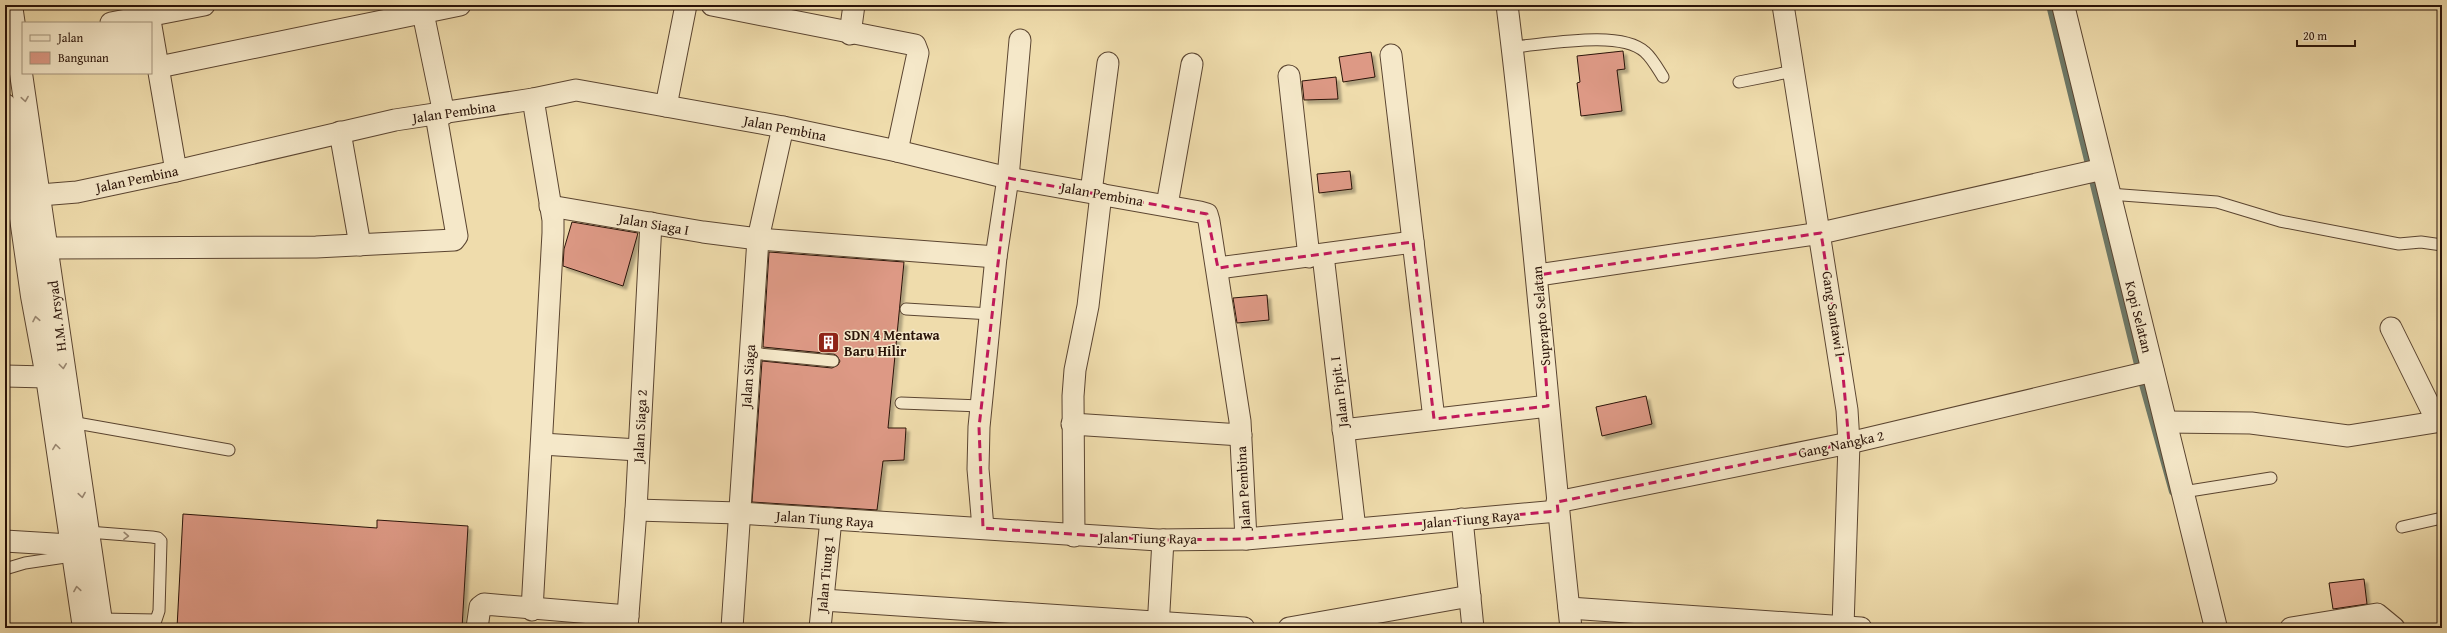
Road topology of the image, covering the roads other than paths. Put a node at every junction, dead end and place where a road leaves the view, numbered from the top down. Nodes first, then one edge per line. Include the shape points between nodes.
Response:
1 (11, 5) edge
2 (204, 5) edge
3 (460, 5) edge
4 (686, 5) edge
5 (712, 5) edge
6 (854, 5) edge
7 (1507, 5) edge
8 (1783, 5) edge
9 (2063, 5) edge
10 (760, 10) edge
11 (423, 13) junction
12 (150, 22) edge
13 (152, 32) edge
14 (850, 34) junction
15 (20, 38) edge
16 (1020, 40) dead end
17 (1512, 47) junction
18 (22, 54) edge
19 (1391, 55) dead end
20 (1108, 63) dead end
21 (1192, 64) dead end
22 (159, 67) junction
23 (1794, 71) junction
24 (25, 74) edge
25 (1289, 76) dead end
26 (1664, 77) dead end
27 (1738, 82) dead end
28 (533, 100) junction
29 (666, 106) junction
30 (5, 111) edge
31 (440, 115) junction
32 (783, 127) junction
33 (340, 132) junction
34 (897, 151) junction
35 (176, 172) junction
36 (2093, 172) junction
37 (1008, 178) junction
38 (1096, 193) junction
39 (2109, 194) junction
40 (40, 195) junction
41 (12, 197) edge
42 (1167, 205) junction
43 (550, 206) junction
44 (650, 223) junction
45 (1821, 233) junction
46 (758, 239) junction
47 (1412, 242) junction
48 (360, 245) junction
49 (2442, 245) edge
50 (48, 248) junction
51 (1316, 256) junction
52 (996, 257) junction
53 (1218, 268) junction
54 (1538, 275) junction
55 (54, 292) junction
56 (32, 296) junction
57 (906, 309) dead end
58 (991, 314) junction
59 (2391, 328) dead end
60 (750, 353) junction
61 (833, 361) dead end
62 (2139, 374) junction
63 (5, 376) edge
64 (47, 377) junction
65 (901, 403) dead end
66 (981, 406) junction
67 (1548, 406) junction
68 (1434, 419) junction
69 (2439, 421) edge
70 (71, 422) junction
71 (2166, 422) junction
72 (1072, 424) junction
73 (1343, 430) junction
74 (1241, 435) junction
75 (1849, 443) junction
76 (542, 444) junction
77 (229, 450) dead end
78 (638, 450) junction
79 (2271, 478) dead end
80 (2183, 492) junction
81 (1557, 507) junction
82 (636, 510) junction
83 (739, 513) junction
84 (2442, 518) edge
85 (831, 519) junction
86 (1462, 519) junction
87 (2402, 527) dead end
88 (983, 528) junction
89 (1355, 529) junction
90 (88, 532) junction
91 (1074, 536) junction
92 (1246, 539) junction
93 (1163, 540) junction
94 (5, 541) edge
95 (71, 550) junction
96 (5, 569) edge
97 (1470, 596) junction
98 (823, 600) junction
99 (1569, 608) junction
100 (532, 610) junction
101 (627, 622) edge
102 (95, 625) edge
103 (1158, 626) edge
104 (1852, 627) edge
105 (477, 628) edge
106 (732, 628) edge
107 (820, 628) edge
108 (1244, 628) edge
109 (1289, 628) edge
110 (1473, 628) edge
111 (1572, 628) edge
112 (2216, 628) edge
113 (2291, 628) edge
114 (2394, 628) edge

1 - 15 street, H.M. Arsyad
2 - 12 street
3 - 11 street
4 - 29 street
5 - 10 street
6 - 14 street
7 - 17 street, Suprapto Selatan
8 - 23 street, Gang Santawi I
9 - 36 street, Kopi Selatan
10 - 14 street
11 - 22 street
11 - 31 street
13 - 22 street
14 - 34 street via 913,44 918,50
15 -> 18 street, H.M. Arsyad
16 - 37 street
17 - 26 lane via 1596,40 1625,42 1645,52
17 - 54 street, Suprapto Selatan
19 - 47 street
20 - 38 street
21 - 42 street
22 - 35 street
23 - 27 lane
23 - 45 street, Gang Santawi I
24 -> 40 street, H.M. Arsyad
25 - 51 street, Jalan Pipit. I
28 - 29 street, Jalan Pembina via 576,90
28 - 31 street, Jalan Pembina
28 - 43 street
29 - 32 street, Jalan Pembina
30 - 41 street, H.M. Arsyad
31 - 33 street, Jalan Pembina via 395,120
31 - 48 street via 456,239
32 - 34 street, Jalan Pembina
32 - 46 street, Jalan Siaga
33 - 35 street, Jalan Pembina
33 - 48 street
34 - 37 street, Jalan Pembina
35 - 40 street, Jalan Pembina via 77,192
36 - 39 street, Kopi Selatan
36 - 45 street
37 - 38 street, Jalan Pembina
37 - 52 street
38 - 42 street, Jalan Pembina
38 - 72 street via 1088,306 1075,370
39 - 49 lane via 2217,202 2280,221 2399,244 2421,242
39 - 62 street, Kopi Selatan
40 - 50 street, H.M. Arsyad
41 - 56 street, H.M. Arsyad
42 - 53 street, Jalan Pembina via 1207,214
43 - 44 street, Jalan Siaga I
43 - 76 street via 553,233
44 - 46 street, Jalan Siaga I
44 - 78 street, Jalan Siaga 2
45 - 54 street
45 - 75 street, Gang Santawi I via 1843,375
46 - 52 street, Jalan Siaga I
46 - 60 street, Jalan Siaga
47 - 51 street
47 - 68 street
48 - 50 street
50 - 55 street, H.M. Arsyad
51 - 53 street
51 - 73 street, Jalan Pipit. I
52 - 58 street
53 - 74 street, Jalan Pembina
54 - 67 street, Suprapto Selatan
55 - 56 street
55 -> 70 street, H.M. Arsyad
64 -> 56 street, H.M. Arsyad
57 - 58 lane
58 - 66 street
59 - 69 street
60 - 61 lane
60 - 83 street, Jalan Siaga
62 - 71 street, Kopi Selatan
62 - 75 street, Gang Nangka 2
63 - 64 street
95 -> 64 street, H.M. Arsyad
65 - 66 lane
66 - 88 street via 977,450
67 - 68 street
67 - 81 street, Suprapto Selatan
68 - 73 street
69 - 71 street via 2348,436 2251,423
70 - 77 lane
70 -> 90 street, H.M. Arsyad
71 - 80 street, Kopi Selatan
72 - 74 street
72 - 91 street
73 - 89 street, Jalan Pipit. I
74 - 92 street, Jalan Pembina
75 - 81 street, Gang Nangka 2
75 - 104 street, Gang Santawi I
76 - 78 street
76 - 100 street
78 - 82 street, Jalan Siaga 2
79 - 80 lane
80 - 112 street, Kopi Selatan
81 - 86 street, Jalan Tiung Raya
81 - 99 street, Suprapto Selatan
82 - 83 street, Jalan Tiung Raya
82 - 101 street, Jalan Siaga 2
83 - 85 street, Jalan Tiung Raya
83 - 106 street, Jalan Siaga
84 - 87 lane
85 - 88 street, Jalan Tiung Raya
85 - 98 street, Jalan Tiung 1
86 - 89 street, Jalan Tiung Raya
86 - 97 street
88 - 91 street, Jalan Tiung Raya
89 - 92 street, Jalan Tiung Raya
90 - 102 street, H.M. Arsyad
90 -> 102 lane via 152,537 161,541 159,611 156,620
91 - 93 street, Jalan Tiung Raya
92 - 93 street, Jalan Tiung Raya
93 - 103 street
94 - 95 street
95 - 96 lane
102 -> 95 street, H.M. Arsyad
97 - 109 street
97 - 110 street
98 - 103 street
98 - 107 street, Jalan Tiung 1
99 - 104 street
99 - 111 street, Suprapto Selatan
100 - 101 street
100 - 105 street via 481,605
103 - 108 street
113 - 114 street via 2377,614

